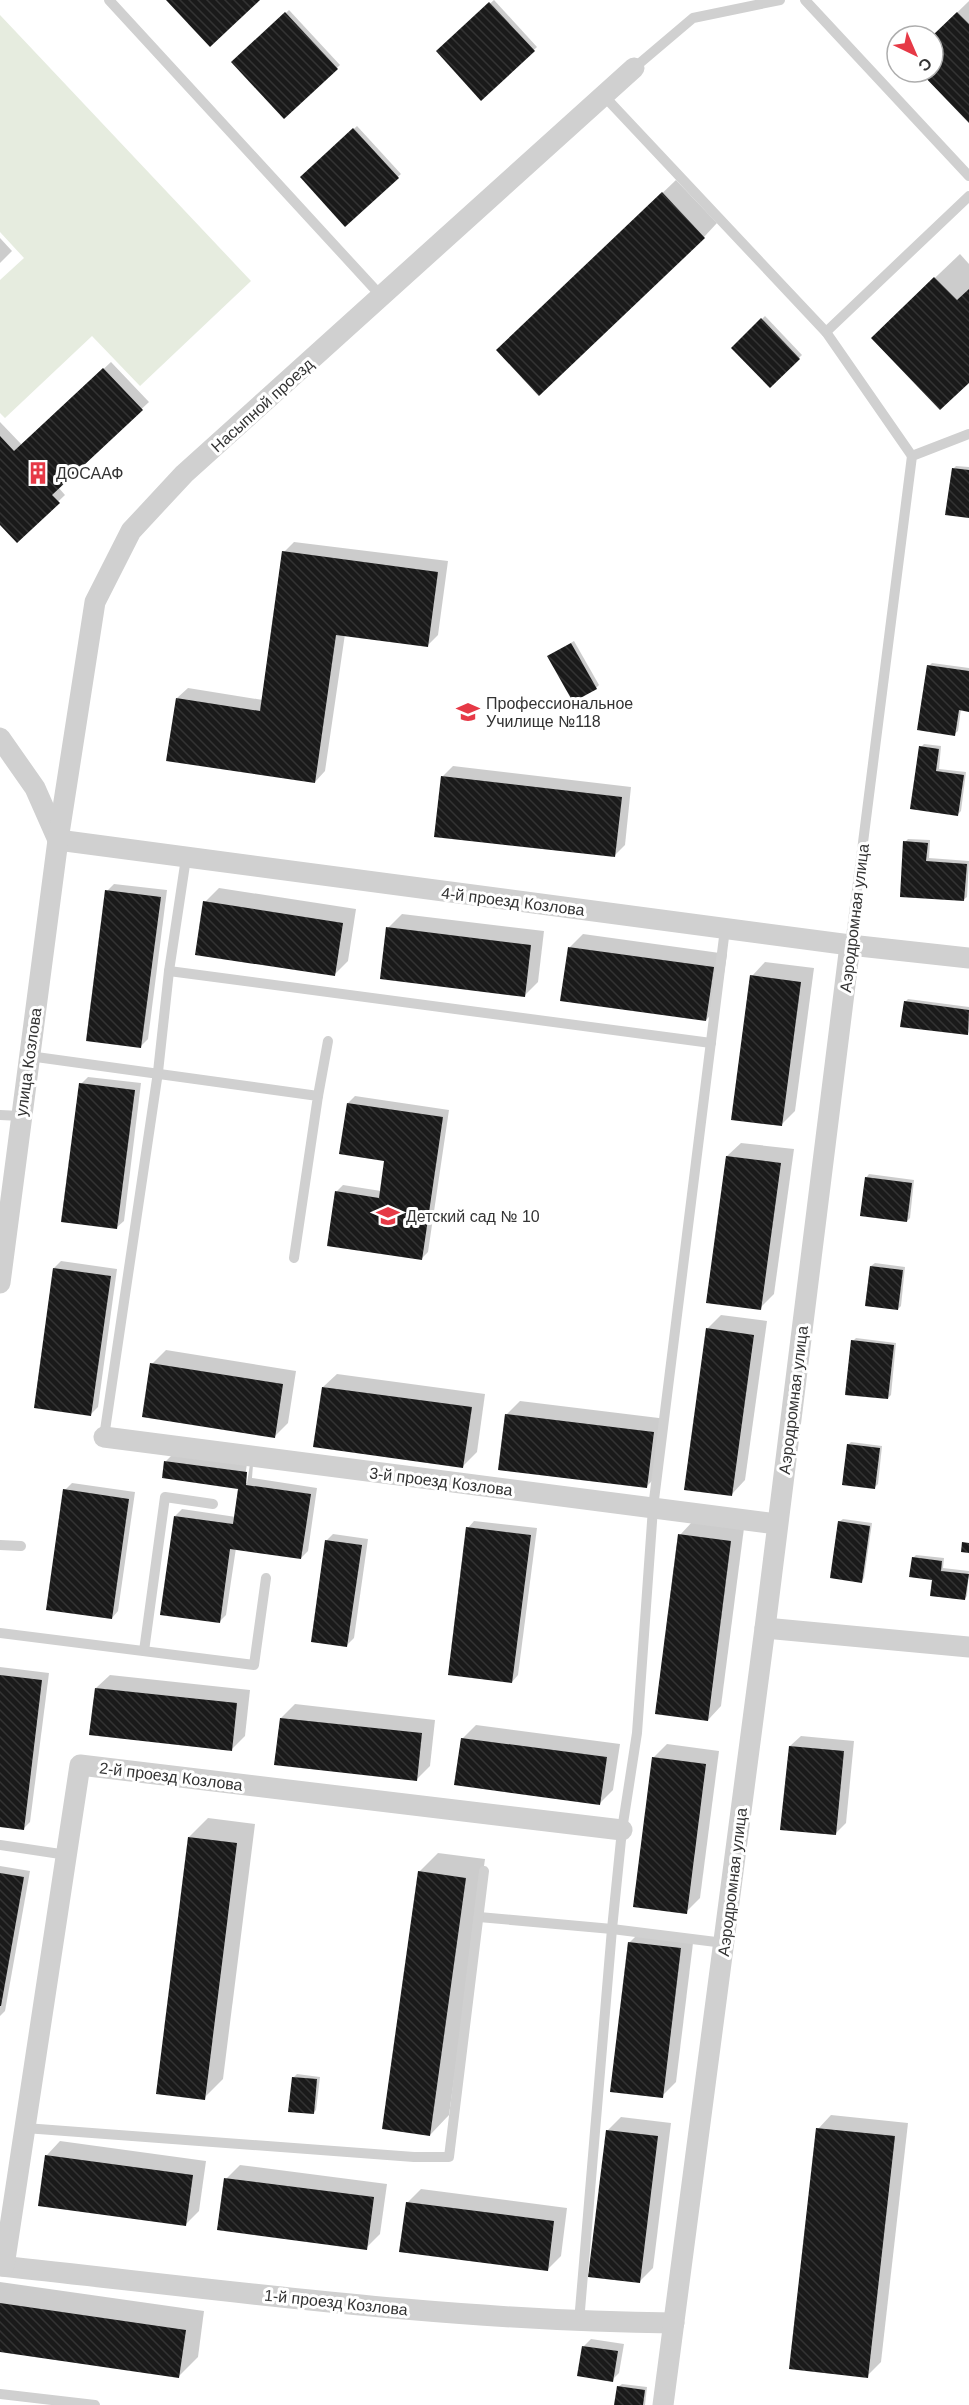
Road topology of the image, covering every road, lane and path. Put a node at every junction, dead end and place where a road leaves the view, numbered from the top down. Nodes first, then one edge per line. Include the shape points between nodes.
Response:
1 (109, 0) edge
2 (780, 0) edge
3 (806, 0) edge
4 (634, 68) joint
5 (605, 97) junction
6 (969, 176) edge
7 (969, 196) edge
8 (382, 297) junction
9 (826, 332) junction
10 (968, 435) edge
11 (912, 456) junction
12 (0, 738) edge
13 (58, 840) junction
14 (186, 858) junction
15 (725, 929) junction
16 (850, 945) junction
17 (969, 957) edge
18 (169, 970) junction
19 (328, 1041) dead end
20 (711, 1043) junction
21 (29, 1056) junction
22 (158, 1072) junction
23 (318, 1096) junction
24 (10, 1116) edge
25 (294, 1258) dead end
26 (0, 1283) edge
27 (104, 1437) joint
28 (213, 1504) dead end
29 (653, 1508) junction
30 (777, 1524) junction
31 (0, 1545) edge
32 (21, 1546) dead end
33 (266, 1578) dead end
34 (765, 1628) junction
35 (0, 1633) edge
36 (969, 1647) edge
37 (144, 1651) junction
38 (622, 1830) junction
39 (0, 1845) edge
40 (67, 1855) junction
41 (484, 1871) dead end
42 (479, 1917) junction
43 (612, 1929) junction
44 (724, 1943) junction
45 (25, 2128) junction
46 (2, 2266) edge
47 (579, 2322) junction
48 (674, 2323) junction
49 (0, 2394) edge
50 (95, 2405) edge
51 (663, 2405) edge

1 - 8 lane
2 - 4 lane via 693,18
3 - 6 lane
4 - 5 street, Насыпной проезд
5 - 8 street, Насыпной проезд
5 - 9 lane
7 - 9 lane
8 - 13 street, Насыпной проезд via 184,474 131,531 95,602
9 - 11 lane
10 - 11 lane
11 - 16 lane, Аэродромная улица
12 - 13 street via 35,788
13 - 14 street, 4-й проезд Козлова
13 - 21 street, улица Козлова
14 - 15 street, 4-й проезд Козлова
14 - 18 lane
15 - 16 street, 4-й проезд Козлова
15 - 20 lane
16 - 17 street, 4-й проезд Козлова
16 - 30 street, Аэродромная улица
18 - 20 lane
18 - 22 lane
19 - 23 lane
20 - 29 lane
21 - 22 lane
21 - 24 street, улица Козлова
22 - 23 lane
22 - 27 lane
23 - 25 lane
24 - 26 street, улица Козлова
27 - 29 street, 3-й проезд Козлова
28 - 37 lane via 165,1497
29 - 30 street, 3-й проезд Козлова
29 - 38 lane via 637,1733
30 - 34 street, Аэродромная улица
31 - 32 lane
33 - 37 lane via 254,1665
34 - 36 street
34 - 44 street, Аэродромная улица
35 - 37 lane
38 - 40 street, 2-й проезд Козлова via 81,1765
38 - 43 lane
39 - 40 lane
40 - 45 street, 2-й проезд Козлова
41 - 42 lane
42 - 43 lane
42 - 45 lane via 449,2157
43 - 44 lane
43 - 47 lane
44 - 48 street, Аэродромная улица
45 - 46 street, 2-й проезд Козлова
46 - 47 street, 1-й проезд Козлова via 359,2306
47 - 48 street, 1-й проезд Козлова
48 - 51 street, Аэродромная улица
49 - 50 lane

